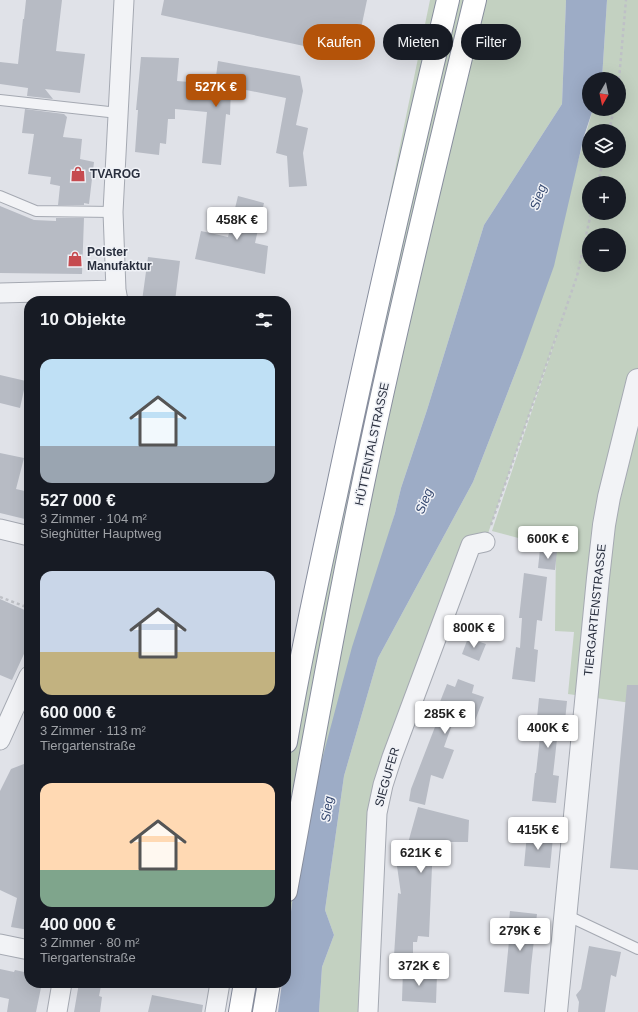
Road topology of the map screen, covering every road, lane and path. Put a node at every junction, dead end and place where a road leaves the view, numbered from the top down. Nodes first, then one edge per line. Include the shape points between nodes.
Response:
1 (124, 0) edge
2 (448, 0) edge
3 (475, 0) edge
4 (626, 0) edge
5 (620, 72) edge
6 (0, 100) edge
7 (118, 113) junction
8 (0, 196) edge
9 (113, 212) junction
10 (589, 220) edge
11 (0, 293) edge
12 (117, 296) edge
13 (638, 380) edge
14 (0, 529) edge
15 (24, 535) edge
16 (485, 542) joint
17 (0, 597) edge
18 (24, 606) edge
19 (24, 687) edge
20 (291, 713) edge
21 (0, 740) edge
22 (291, 863) edge
23 (566, 915) junction
24 (0, 944) edge
25 (24, 949) edge
26 (638, 949) edge
27 (61, 988) edge
28 (217, 988) edge
29 (244, 988) edge
30 (269, 988) edge
31 (57, 1012) edge
32 (215, 1012) edge
33 (240, 1012) edge
34 (264, 1012) edge
35 (368, 1012) edge
36 (556, 1012) edge

1 - 7 street
2 - 20 highway, HÜTTENTALSTRASSE via 379,292
3 - 22 highway, HÜTTENTALSTRASSE via 372,440
4 - 5 path
6 - 7 lane
7 - 9 street
8 - 9 lane via 36,211
9 - 12 street
10 - 16 path via 577,276
11 - 12 street
13 - 23 street, TIERGARTENSTRASSE via 604,525
14 - 15 street
16 - 35 street, SIEGUFER via 471,545 383,785 377,813 375,843
17 - 18 path
19 - 21 street
23 - 26 lane
23 - 36 street, TIERGARTENSTRASSE
24 - 25 street
27 - 31 street
28 - 32 street
29 - 33 highway
30 - 34 highway

